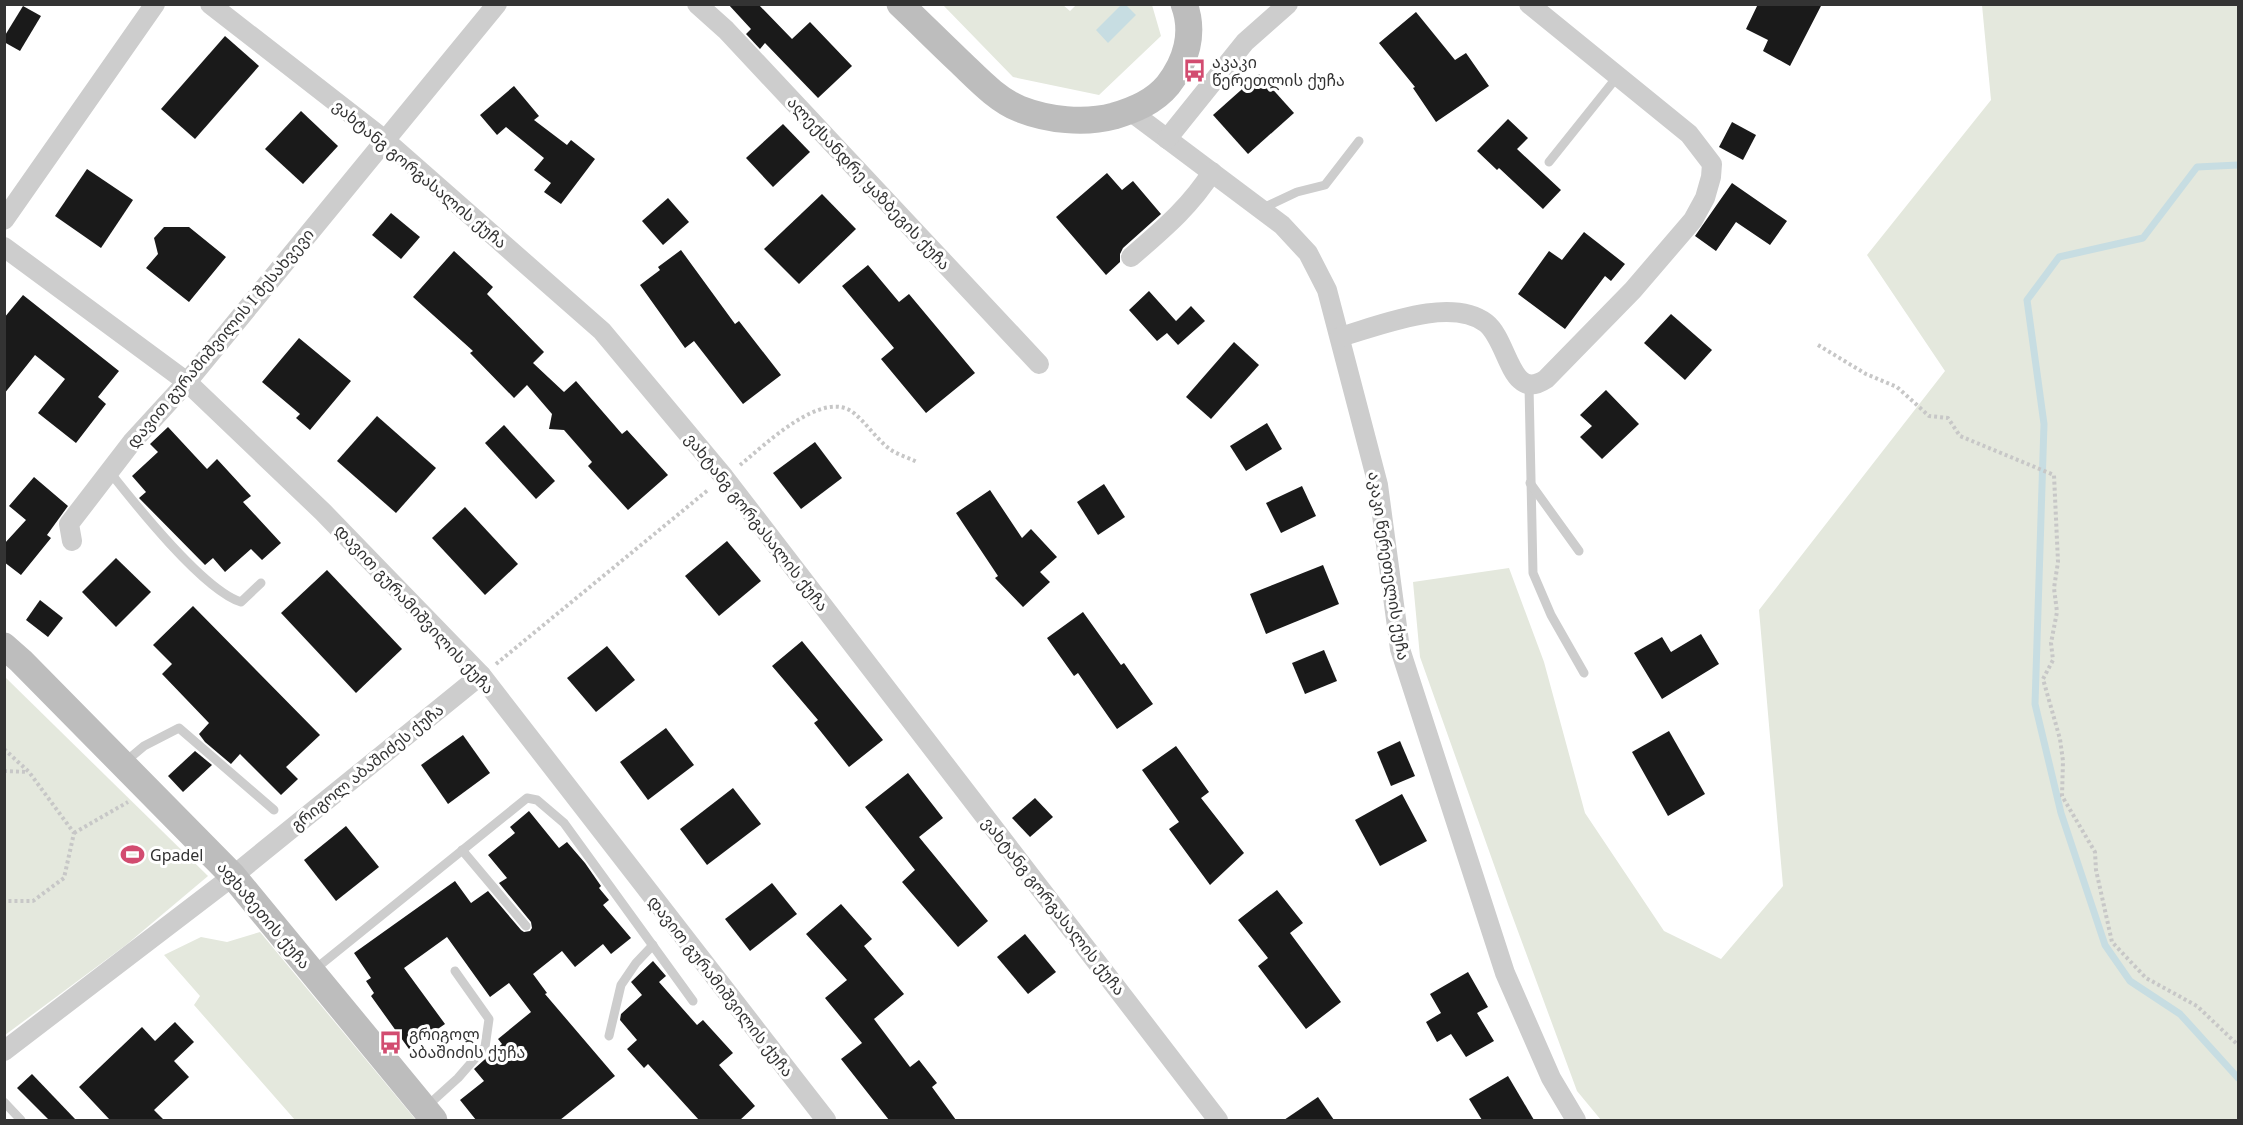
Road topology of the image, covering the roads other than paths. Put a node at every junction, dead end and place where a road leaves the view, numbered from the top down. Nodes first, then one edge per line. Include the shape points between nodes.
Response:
1 (155, 4) edge
2 (210, 4) edge
3 (497, 4) edge
4 (697, 4) edge
5 (900, 4) edge
6 (1184, 4) edge
7 (1288, 4) edge
8 (1529, 4) edge
9 (1617, 77) junction
10 (1130, 111) junction
11 (1167, 139) junction
12 (386, 141) junction
13 (1359, 141) dead end
14 (1550, 162) dead end
15 (1212, 172) junction
16 (1261, 209) junction
17 (4, 220) edge
18 (4, 247) edge
19 (1131, 257) dead end
20 (1340, 337) junction
21 (1039, 364) dead end
22 (187, 382) junction
23 (1529, 386) junction
24 (110, 471) junction
25 (1530, 483) junction
26 (72, 541) dead end
27 (1579, 551) dead end
28 (261, 583) dead end
29 (4, 646) edge
30 (1584, 673) dead end
31 (481, 675) junction
32 (123, 764) junction
33 (274, 810) dead end
34 (462, 850) junction
35 (233, 876) junction
36 (526, 926) dead end
37 (652, 945) junction
38 (455, 971) dead end
39 (312, 972) junction
40 (693, 1001) dead end
41 (609, 1036) dead end
42 (4, 1051) edge
43 (4, 1102) edge
44 (429, 1115) edge
45 (1211, 1118) edge
46 (21, 1120) edge
47 (826, 1120) edge
48 (1576, 1120) edge

1 - 17 street
2 - 12 street, ვახტანგ გორგასალის ქუჩა
3 - 12 street, დავით გურამიშვილის I შესახვევი
4 - 21 street, ალექსანდრე ყაზბეგის ქუჩა via 726,30
5 - 10 street via 986,87 1018,109 1057,119 1100,120
6 - 10 street via 1188,44 1180,69 1164,90
7 - 11 street via 1245,42
8 - 9 street
9 - 14 lane
9 - 23 street via 1689,134 1712,164 1711,177 1693,220 1633,290 1546,379
10 - 11 street, აკაკი წერეთელის ქუჩა
11 - 15 street, აკაკი წერეთელის ქუჩა
12 - 22 street, დავით გურამიშვილის I შესახვევი
12 - 45 street, ვახტანგ გორგასალის ქუჩა via 602,331 724,477
13 - 16 lane via 1325,185 1297,192
15 - 16 street, აკაკი წერეთელის ქუჩა
15 - 19 street via 1190,202
16 - 20 street, აკაკი წერეთელის ქუჩა via 1308,253 1326,290
18 - 22 street, დავით გურამიშვილის ქუჩა
20 - 23 street via 1421,313 1467,314 1487,324 1520,381
20 - 48 street, აკაკი წერეთელის ქუჩა via 1378,485 1400,649 1505,973 1551,1078
22 - 24 street, დავით გურამიშვილის I შესახვევი
22 - 31 street, დავით გურამიშვილის ქუჩა via 322,512
23 - 25 lane
24 - 26 street, დავით გურამიშვილის I შესახვევი via 69,524
24 - 28 lane via 166,538 229,598 241,602
25 - 27 lane
25 - 30 lane via 1533,573 1551,615
29 - 32 street, აფხაზეთის ქუჩა
31 - 35 street, გრიგოლ აბაშიძეს ქუჩა
31 - 47 street, დავით გურამიშვილის ქუჩა
32 - 33 lane via 144,746 179,728
32 - 35 street, აფხაზეთის ქუჩა
34 - 36 lane
34 - 37 lane via 527,798 537,800 564,823
34 - 39 lane
35 - 39 street, აფხაზეთის ქუჩა
35 - 42 street, გრიგოლ აბაშიძეს ქუჩა
37 - 40 lane
37 - 41 lane via 621,984
38 - 44 lane via 489,1019 485,1047
39 - 44 street, აფხაზეთის ქუჩა
43 - 46 lane

